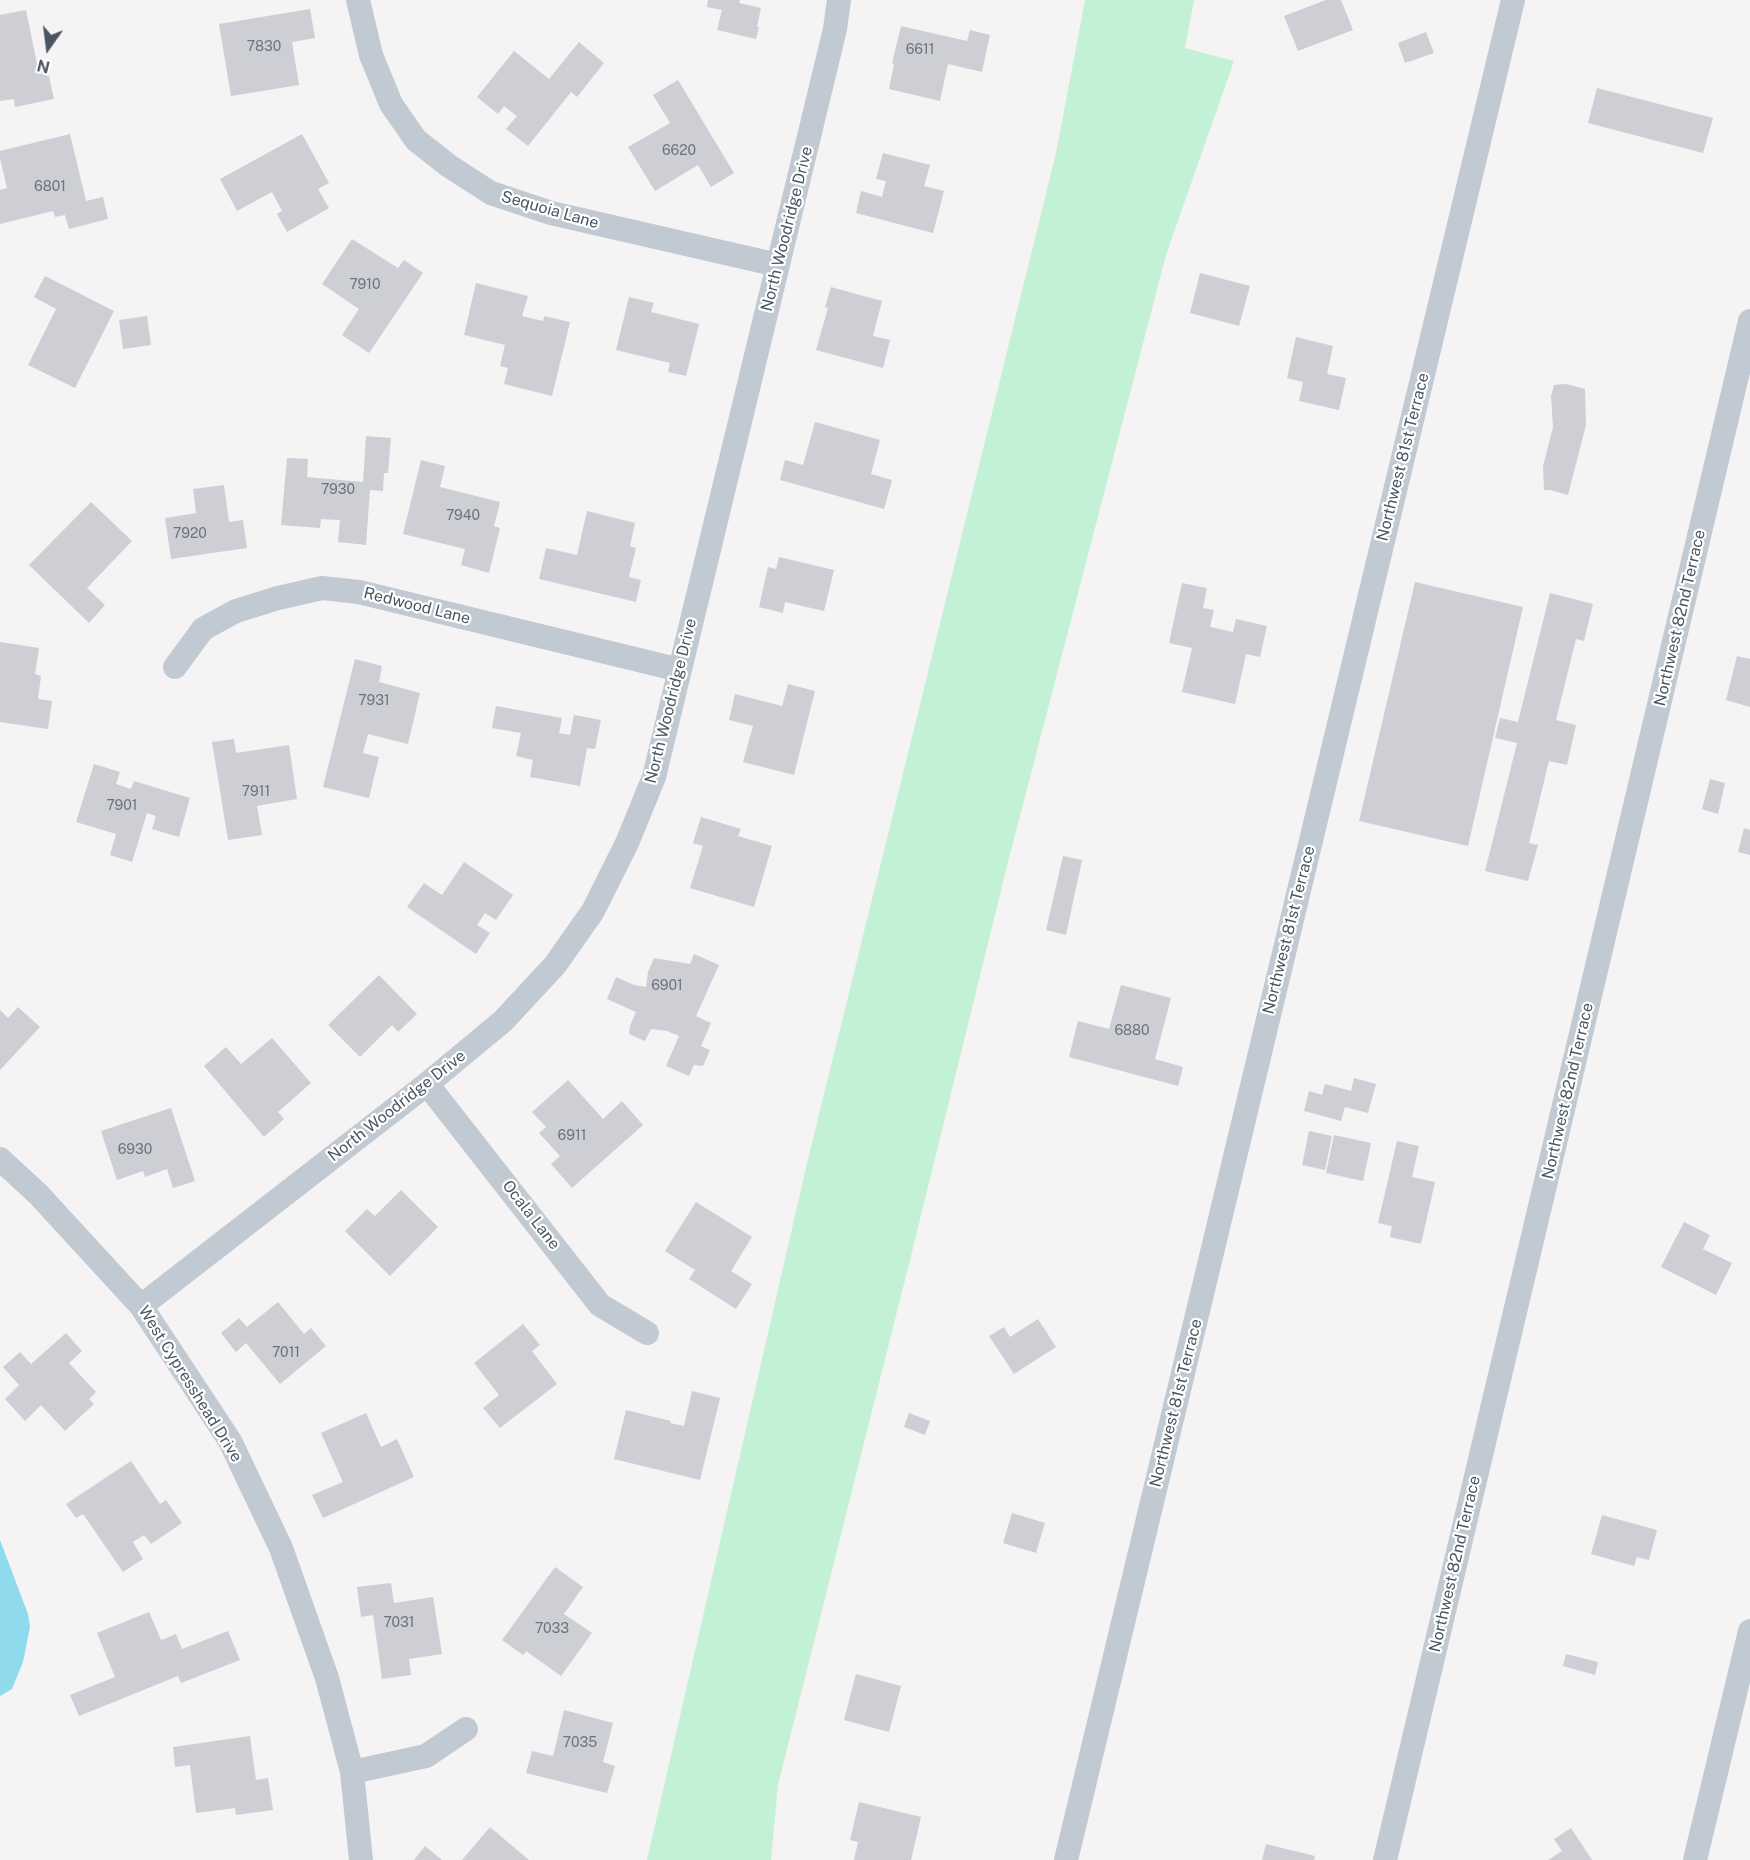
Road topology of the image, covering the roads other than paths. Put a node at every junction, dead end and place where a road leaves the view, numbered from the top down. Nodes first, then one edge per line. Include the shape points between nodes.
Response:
1 (358, 0) edge
2 (839, 0) edge
3 (1513, 0) edge
4 (778, 265) junction
5 (1750, 321) edge
6 (175, 667) dead end
7 (680, 670) junction
8 (427, 1084) junction
9 (0, 1159) edge
10 (141, 1306) junction
11 (647, 1333) dead end
12 (1750, 1631) edge
13 (466, 1729) dead end
14 (352, 1772) junction
15 (361, 1860) edge
16 (1066, 1860) edge
17 (1385, 1860) edge
18 (1695, 1860) edge

1 - 4 street, Sequoia Lane via 371,56 391,104 416,140 490,193 551,213
2 - 4 street, North Woodridge Drive
3 - 16 street, Northwest 81st Terrace
4 - 7 street, North Woodridge Drive
5 - 17 street, Northwest 82nd Terrace
6 - 7 street, Redwood Lane via 203,629 236,611 322,588 359,592
7 - 8 street, North Woodridge Drive via 654,777 593,911 555,965 503,1021
8 - 10 street, North Woodridge Drive
8 - 11 street, Ocala Lane via 600,1305
9 - 10 street, West Cypresshead Drive via 38,1194
10 - 14 street, West Cypresshead Drive via 230,1441 281,1548 327,1678
12 - 18 street
13 - 14 street via 426,1756
14 - 15 street, West Cypresshead Drive

